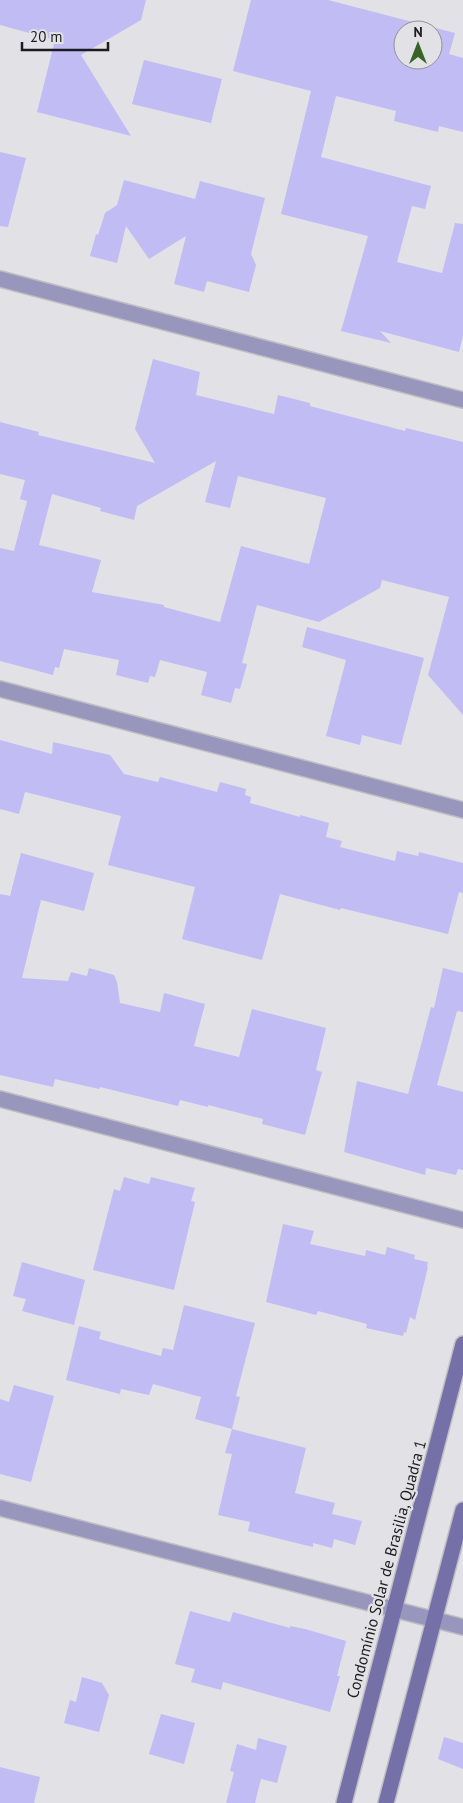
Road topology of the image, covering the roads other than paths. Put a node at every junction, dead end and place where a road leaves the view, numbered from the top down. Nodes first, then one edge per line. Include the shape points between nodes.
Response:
1 (0, 279) edge
2 (463, 400) edge
3 (0, 690) edge
4 (463, 810) edge
5 (0, 1099) edge
6 (463, 1220) edge
7 (463, 1344) edge
8 (0, 1508) edge
9 (463, 1510) edge
10 (394, 1609) junction
11 (434, 1619) junction
12 (463, 1627) edge
13 (344, 1803) edge
14 (386, 1803) edge

1 - 2 street
3 - 4 street
5 - 6 street
7 - 10 street, Condomínio Solar de Brasilia, Quadra 1
8 - 10 street
9 - 11 street
10 - 11 street
10 - 13 street, Condomínio Solar de Brasilia, Quadra 1
11 - 12 street
11 - 14 street

